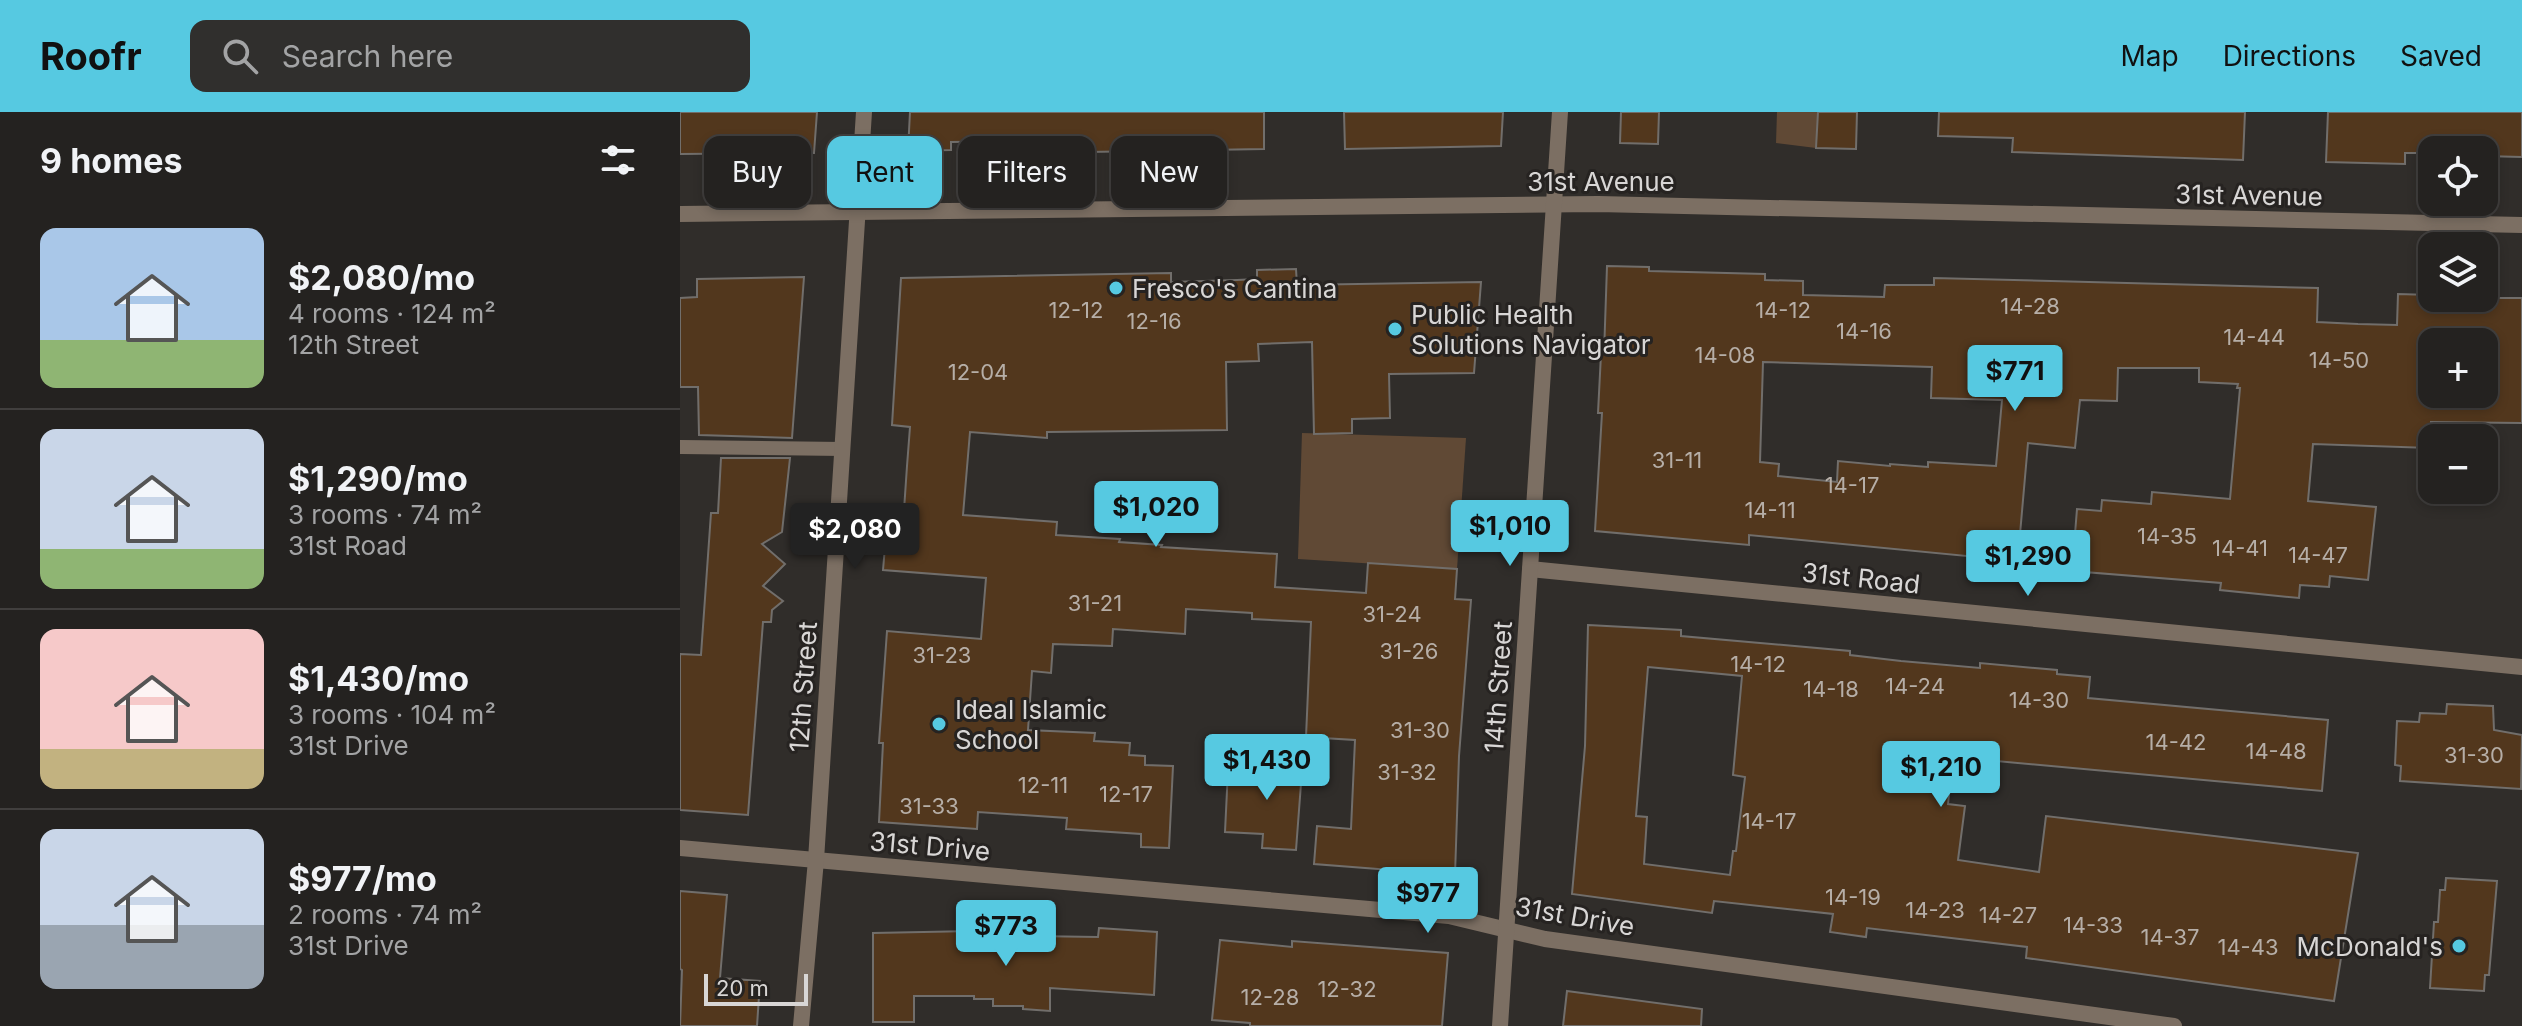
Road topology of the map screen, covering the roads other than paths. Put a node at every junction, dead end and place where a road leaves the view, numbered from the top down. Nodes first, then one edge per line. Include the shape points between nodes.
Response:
1 (864, 112) edge
2 (1560, 112) edge
3 (1554, 205) junction
4 (859, 213) junction
5 (680, 214) edge
6 (2522, 225) edge
7 (681, 447) edge
8 (843, 449) junction
9 (1530, 569) junction
10 (2522, 667) edge
11 (680, 848) edge
12 (816, 860) junction
13 (1507, 929) junction
14 (801, 1026) edge
15 (1500, 1026) edge
16 (2174, 1026) edge

1 - 4 street, 12th Street
2 - 3 street, 14th Street
3 - 4 street, 31st Avenue
3 - 6 street, 31st Avenue
3 - 9 street, 14th Street
4 - 5 street, 31st Avenue
4 - 8 street, 12th Street
7 - 8 lane
8 - 12 street, 12th Street
9 - 10 street, 31st Road
9 - 13 street, 14th Street
11 - 12 street, 31st Drive
12 - 13 street, 31st Drive via 1449,916
12 - 14 street, 12th Street
13 - 15 street, 14th Street
13 - 16 street, 31st Drive via 1545,939

